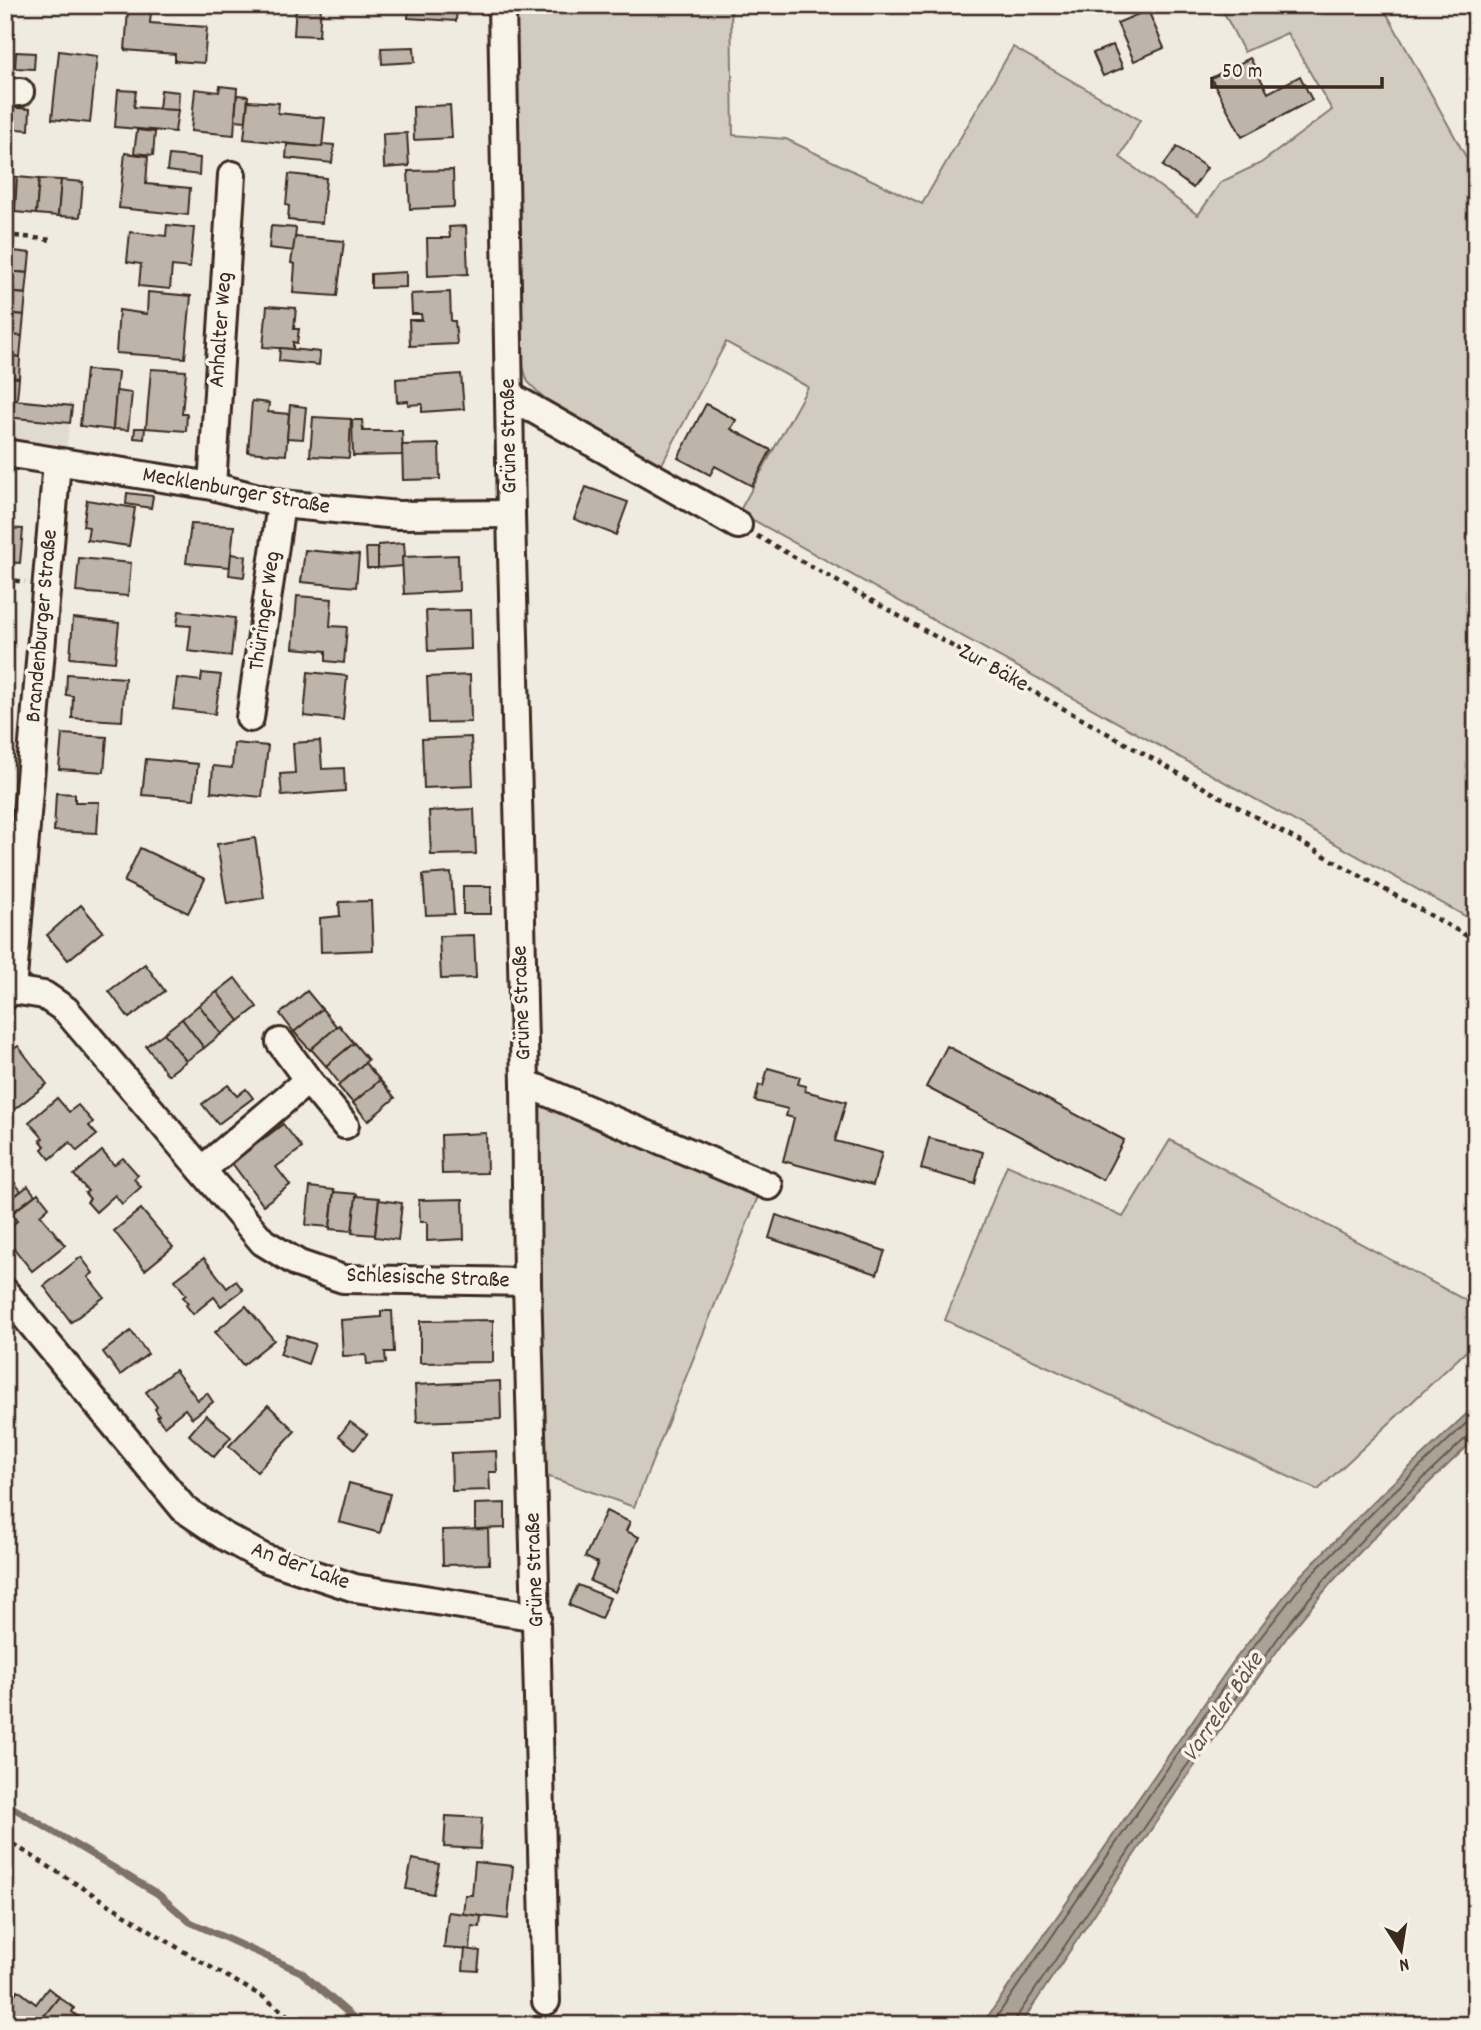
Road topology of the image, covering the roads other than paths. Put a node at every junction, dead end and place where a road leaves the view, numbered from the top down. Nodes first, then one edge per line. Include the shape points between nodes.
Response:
1 (502, 5) edge
2 (233, 175) dead end
3 (510, 396) junction
4 (5, 453) edge
5 (57, 462) junction
6 (212, 486) junction
7 (281, 504) junction
8 (510, 514) junction
9 (738, 525) road end
10 (250, 719) dead end
11 (9, 993) edge
12 (280, 1042) dead end
13 (307, 1080) junction
14 (525, 1083) junction
15 (345, 1125) dead end
16 (202, 1170) junction
17 (769, 1186) dead end
18 (527, 1282) junction
19 (5, 1292) edge
20 (537, 1617) junction
21 (546, 2001) dead end

1 - 3 street, Grüne Straße
2 - 6 street, Anhalter Weg
3 - 8 street, Grüne Straße
3 - 9 street
4 - 5 street, Mecklenburger Straße
5 - 6 street, Mecklenburger Straße
5 - 11 street, Brandenburger Straße
6 - 7 street, Mecklenburger Straße
7 - 8 street, Mecklenburger Straße via 398,515
7 - 10 street, Thüringer Weg
8 - 14 street, Grüne Straße
11 - 16 street, Schlesische Straße via 44,995 66,1010
12 - 13 street
13 - 15 street
13 - 16 street
14 - 17 street
14 - 18 street, Grüne Straße
16 - 18 street, Schlesische Straße via 263,1242 299,1264 343,1279
18 - 20 street, Grüne Straße
19 - 20 street, An der Lake via 184,1509 224,1536 264,1558 355,1588
20 - 21 street, Grüne Straße

